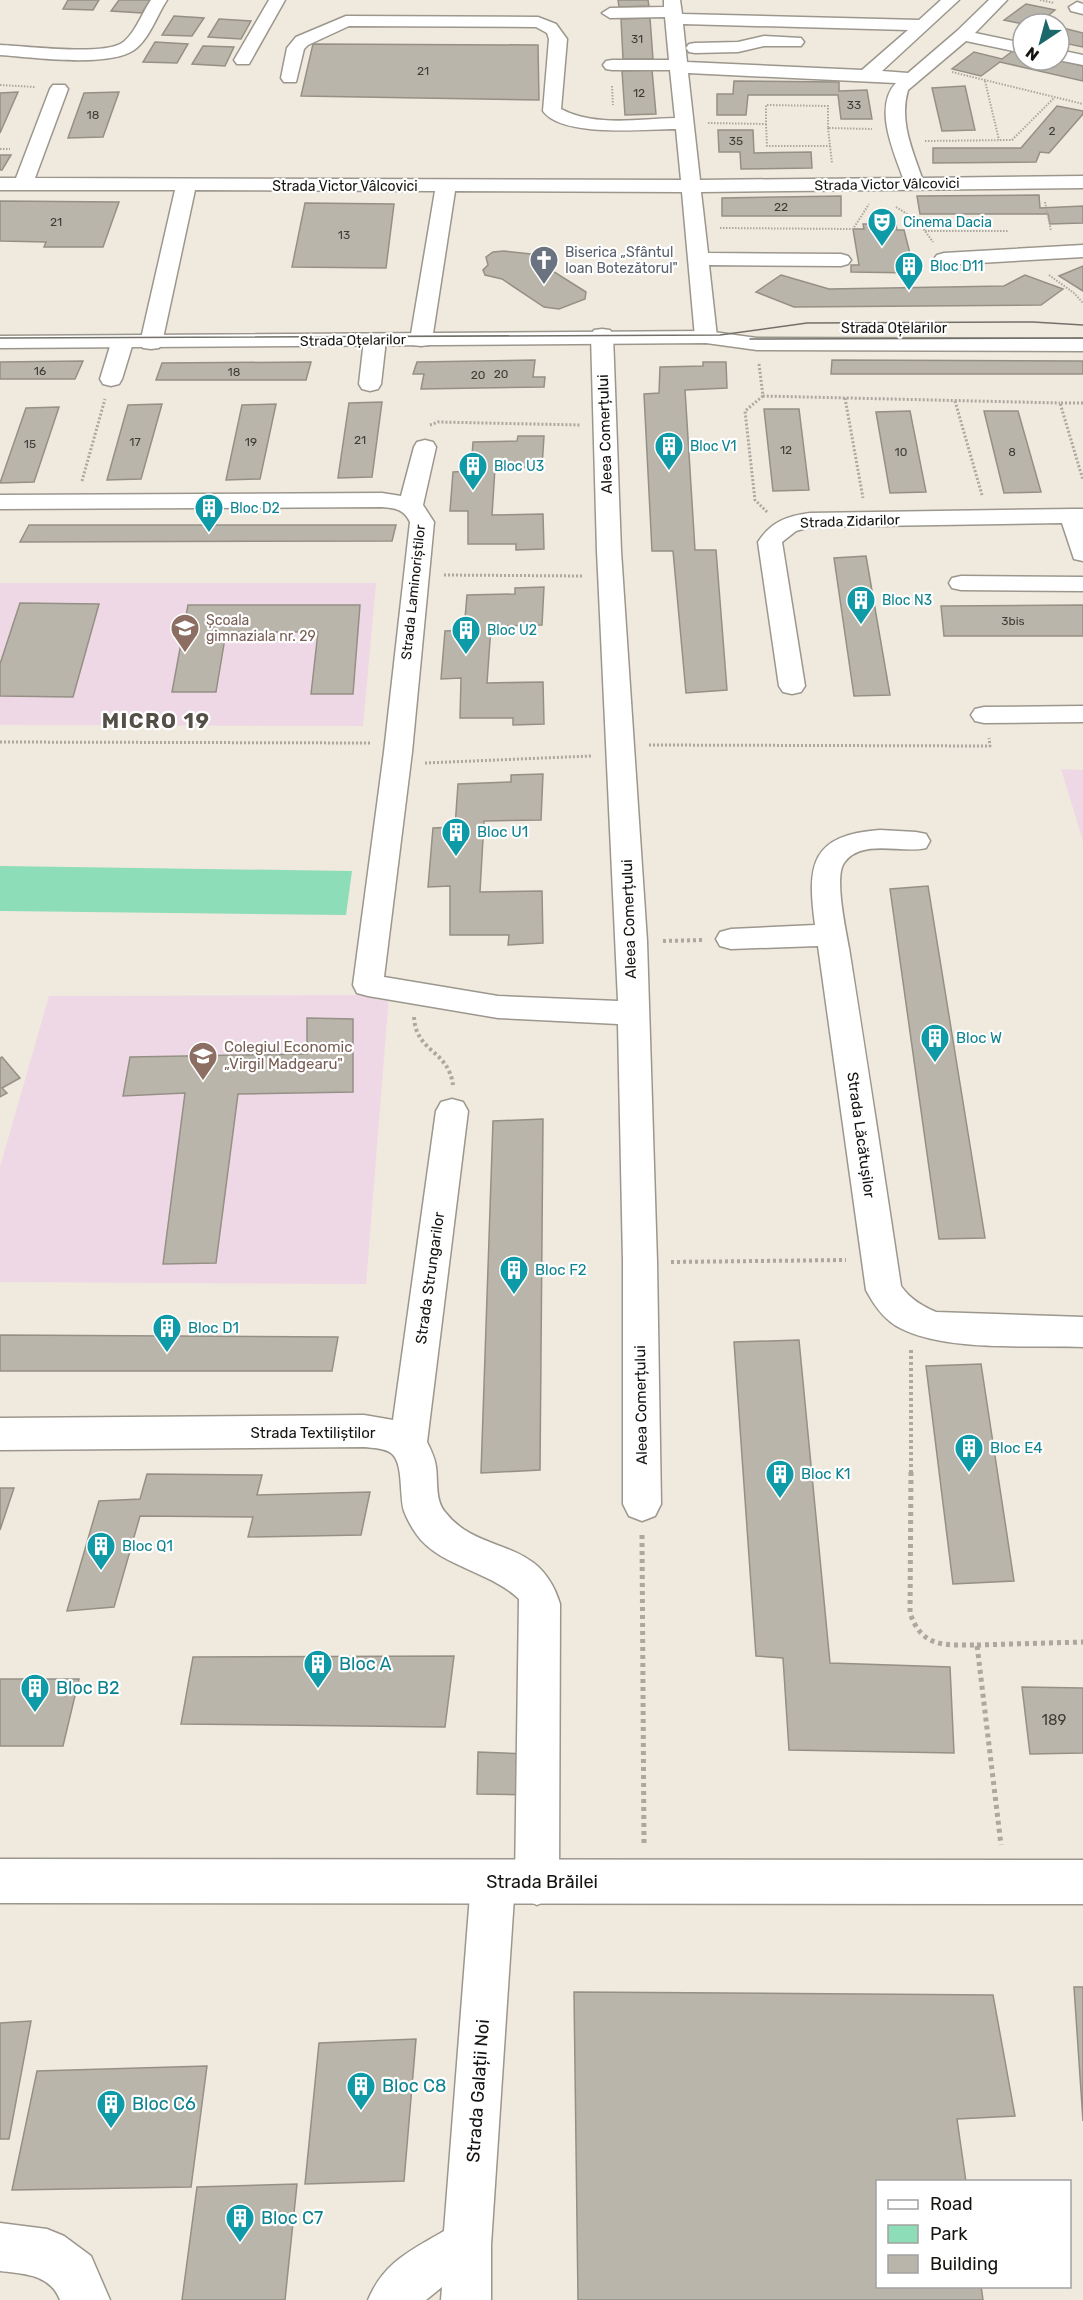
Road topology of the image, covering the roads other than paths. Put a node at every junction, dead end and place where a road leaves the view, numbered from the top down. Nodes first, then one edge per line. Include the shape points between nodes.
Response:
1 (159, 0) edge
2 (277, 0) edge
3 (951, 0) edge
4 (999, 0) edge
5 (363, 7) dead end
6 (673, 10) edge
7 (610, 14) dead end
8 (346, 21) junction
9 (921, 26) junction
10 (963, 35) junction
11 (809, 42) dead end
12 (876, 45) dead end
13 (899, 45) junction
14 (1011, 45) edge
15 (0, 50) edge
16 (243, 60) dead end
17 (678, 60) junction
18 (612, 65) dead end
19 (866, 76) junction
20 (290, 78) dead end
21 (910, 78) junction
22 (59, 89) road end
23 (684, 123) junction
24 (1083, 182) edge
25 (24, 184) junction
26 (915, 184) junction
27 (446, 185) junction
28 (691, 186) junction
29 (3, 190) edge
30 (184, 192) junction
31 (1083, 251) edge
32 (698, 259) junction
33 (944, 259) road end
34 (841, 260) dead end
35 (1083, 325) edge
36 (602, 336) junction
37 (706, 337) junction
38 (375, 340) junction
39 (421, 340) junction
40 (0, 342) edge
41 (151, 342) junction
42 (122, 343) junction
43 (1083, 345) edge
44 (111, 380) road end
45 (370, 384) dead end
46 (425, 447) road end
47 (411, 505) junction
48 (1, 507) edge
49 (1077, 516) edge
50 (1083, 554) edge
51 (960, 583) dead end
52 (1083, 584) edge
53 (792, 686) dead end
54 (1083, 714) edge
55 (984, 715) road end
56 (916, 841) dead end
57 (832, 935) junction
58 (731, 939) road end
59 (632, 1013) junction
60 (452, 1111) road end
61 (1083, 1332) edge
62 (0, 1434) edge
63 (408, 1445) junction
64 (642, 1504) dead end
65 (0, 1881) edge
66 (493, 1882) junction
67 (1083, 1882) edge
68 (537, 1883) junction
69 (467, 2245) junction
70 (0, 2247) edge
71 (86, 2300) edge
72 (393, 2300) edge
73 (466, 2300) edge

1 - 15 street via 132,42 116,51 91,54
2 - 16 street
3 - 9 street
4 - 10 street
5 - 8 street
6 - 7 street
6 - 9 street
6 - 17 street
8 - 20 street via 302,41 296,48
8 - 23 street via 538,22 549,26 558,39 543,111 599,124
9 - 13 street
10 - 14 street
10 - 21 street
11 - 17 street via 765,41
12 - 13 street
13 - 19 street
17 - 18 street
17 - 19 street
17 - 23 street
19 - 21 street
21 - 26 street via 895,101 899,135
22 - 25 street
23 - 28 street
24 - 26 street, Strada Victor Vâlcovici
25 - 29 street, Strada Victor Vâlcovici
25 - 30 street, Strada Victor Vâlcovici
26 - 28 street, Strada Victor Vâlcovici
27 - 28 street, Strada Victor Vâlcovici
27 - 30 street, Strada Victor Vâlcovici
27 - 39 street
28 - 32 street
29 - 30 street
30 - 41 street
31 - 33 street
32 - 34 street
32 - 37 street
35 - 37 street, Strada Oțelarilor via 750,328
36 - 37 street, Strada Oțelarilor
36 - 39 street, Strada Oțelarilor
36 - 59 street, Aleea Comerțului via 632,941
37 - 43 street, Strada Oțelarilor via 757,344
38 - 39 street, Strada Oțelarilor
38 - 41 street, Strada Oțelarilor
38 - 45 street
40 - 42 street, Strada Oțelarilor
41 - 42 street, Strada Oțelarilor
42 - 44 street
46 - 47 street
47 - 48 street, Strada Laminoriștilor via 382,500 76,502
47 - 59 street, Strada Laminoriștilor via 422,522 368,985 498,1007
49 - 50 street
49 - 53 street, Strada Zidarilor via 810,520 786,526 770,542
51 - 52 street
54 - 55 street
56 - 57 street, Strada Lăcătușilor via 875,840 852,844 837,852 827,866
57 - 58 street
57 - 61 street, Strada Lăcătușilor via 884,1290 911,1317 934,1326
59 - 64 street, Aleea Comerțului
60 - 63 street, Strada Strungarilor
62 - 63 street, Strada Textiliștilor via 364,1431 382,1432
63 - 68 street via 420,1470 419,1501 433,1527 455,1545 516,1572 535,1588 540,1604
65 - 66 street, Strada Brăilei
66 - 68 street, Strada Brăilei
66 - 69 street, Strada Galații Noi
67 - 68 street, Strada Brăilei
69 - 72 street via 414,2276
69 - 73 street, Strada Galații Noi
70 - 71 street via 47,2253 74,2273

